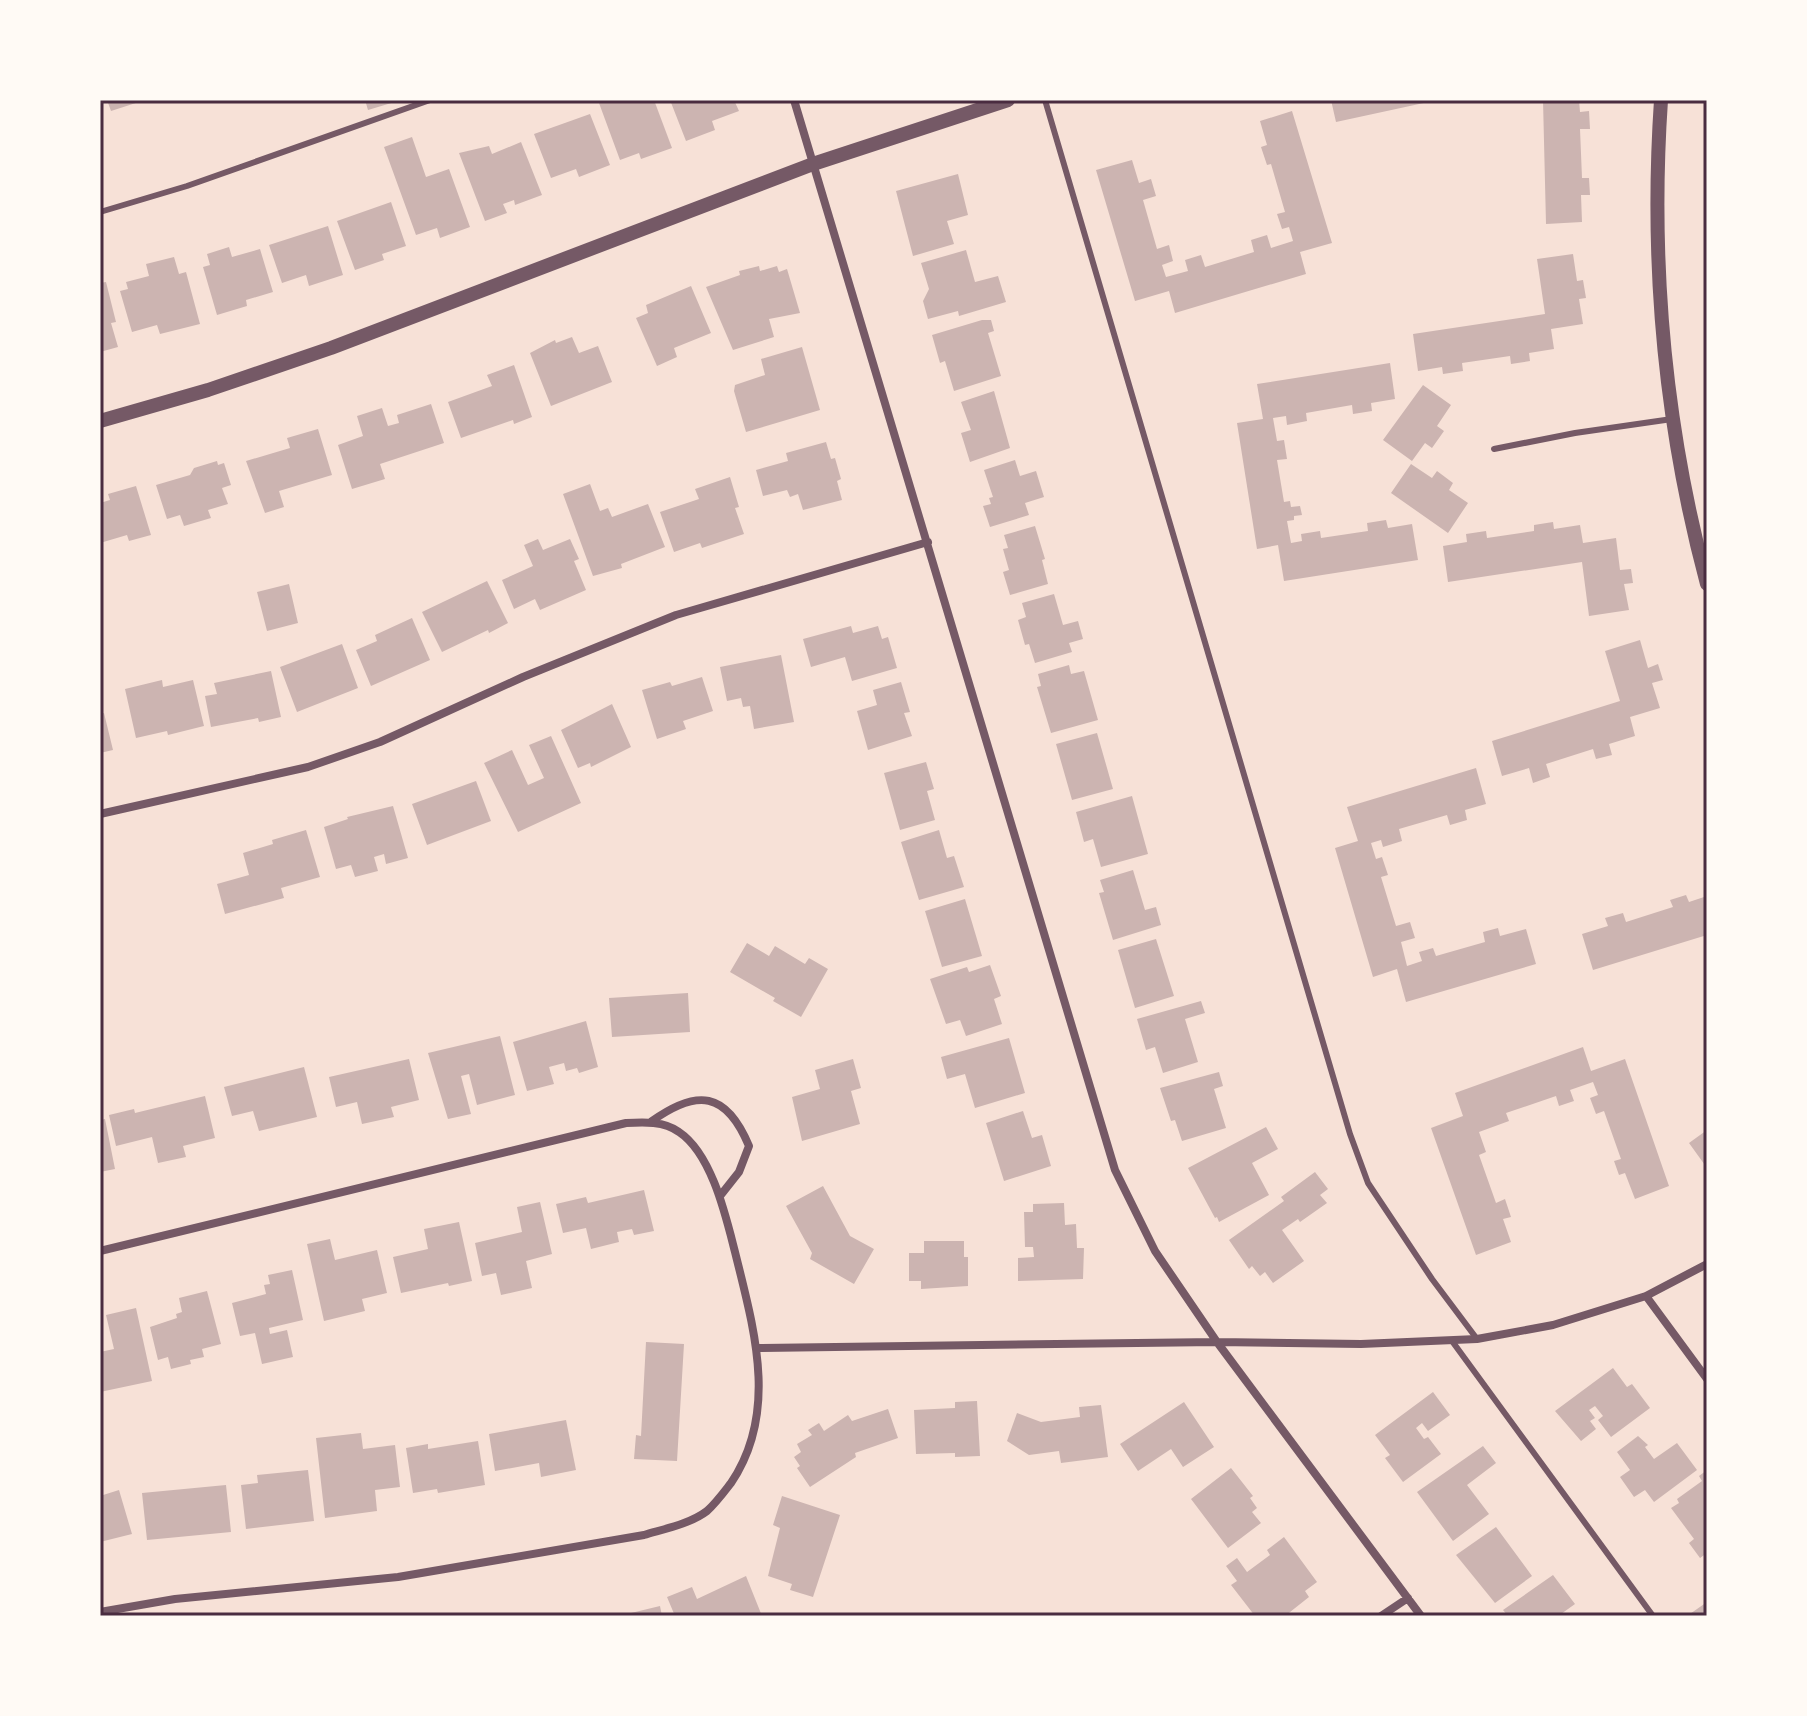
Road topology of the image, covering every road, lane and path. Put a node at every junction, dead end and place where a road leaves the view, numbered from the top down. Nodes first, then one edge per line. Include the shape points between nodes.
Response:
1 (430, 100) edge
2 (794, 100) edge
3 (1008, 100) edge
4 (1045, 100) edge
5 (1661, 100) edge
6 (813, 164) junction
7 (100, 212) edge
8 (1672, 419) junction
9 (100, 421) edge
10 (1494, 449) dead end
11 (1701, 534) edge
12 (928, 542) junction
13 (1707, 584) edge
14 (100, 814) edge
15 (652, 1121) junction
16 (720, 1196) junction
17 (100, 1251) edge
18 (1707, 1264) edge
19 (1646, 1296) junction
20 (1477, 1339) junction
21 (1452, 1341) junction
22 (1217, 1342) junction
23 (757, 1348) junction
24 (1707, 1379) edge
25 (1408, 1598) junction
26 (100, 1612) edge
27 (1381, 1616) edge
28 (1421, 1616) edge
29 (1653, 1616) edge

1 - 7 lane
2 - 6 street
3 - 6 street
4 - 20 lane via 1350,1134 1368,1183
5 - 8 street via 1658,236
6 - 9 street via 331,348
6 - 12 street
8 - 10 lane
8 - 11 street
11 - 13 street
12 - 14 street via 676,615 380,742 308,767
12 - 22 street via 1115,1170 1155,1251
15 - 16 street via 679,1131 692,1145
15 - 16 street via 692,1099 711,1100 729,1112 749,1146 739,1172
15 - 17 street via 626,1123
16 - 23 street
18 - 19 street
19 - 20 street via 1553,1325
19 - 24 street
20 - 21 street
21 - 22 street
21 - 29 lane
22 - 23 street
22 - 25 street
23 - 26 street via 756,1431 741,1468 706,1512 674,1526 398,1577 175,1599
25 - 27 street
25 - 28 street

